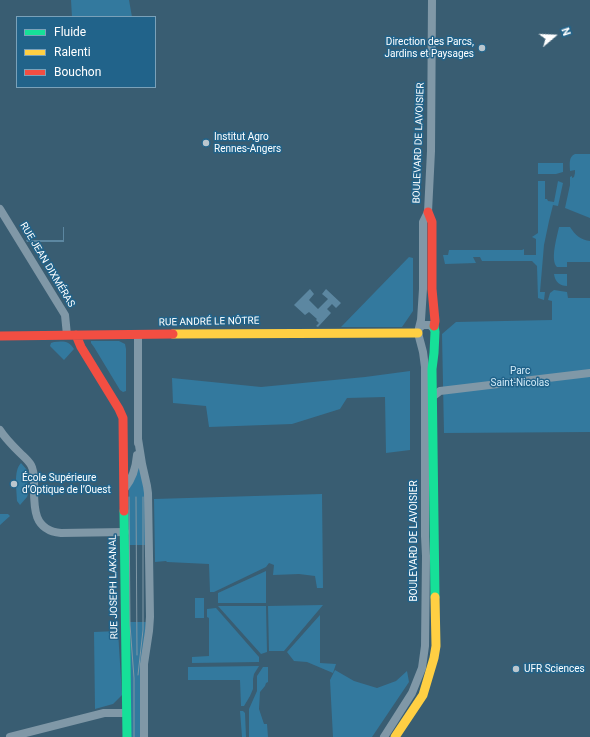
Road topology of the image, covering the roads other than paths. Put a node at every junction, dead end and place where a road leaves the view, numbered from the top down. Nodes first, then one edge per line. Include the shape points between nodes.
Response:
1 (432, 0) edge
2 (0, 209) edge
3 (428, 212) junction
4 (419, 332) junction
5 (434, 332) junction
6 (138, 334) junction
7 (71, 335) junction
8 (0, 336) edge
9 (590, 374) edge
10 (432, 397) junction
11 (0, 430) edge
12 (138, 439) junction
13 (125, 488) junction
14 (125, 532) junction
15 (127, 713) junction
16 (10, 737) edge
17 (128, 737) edge
18 (144, 737) edge
19 (384, 737) edge
20 (395, 737) edge

1 - 3 street, BOULEVARD DE LAVOISIER
2 - 7 street, RUE JEAN DIXMÉRAS via 65,315
3 - 4 street, BOULEVARD DE LAVOISIER via 424,222 423,289
3 - 5 street, BOULEVARD DE LAVOISIER via 432,222
4 - 5 street via 423,325 427,324
4 - 5 street via 421,339 426,341 431,340
4 - 6 street, RUE ANDRÉ LE NÔTRE
4 - 19 street, BOULEVARD DE LAVOISIER via 425,368 425,646 422,668 412,693
5 - 10 street, BOULEVARD DE LAVOISIER
6 - 7 street, RUE ANDRÉ LE NÔTRE
6 - 12 street, RUE JOSEPH LAKANAL
7 - 8 street, RUE ANDRÉ LE NÔTRE
7 - 13 street, RUE JEAN DIXMÉRAS via 81,347 123,418
9 - 10 street via 440,391
10 - 20 street, BOULEVARD DE LAVOISIER via 436,646 423,695
11 - 14 street via 31,465 34,473 35,513 44,527 61,533
12 - 13 street, RUE JOSEPH LAKANAL via 137,464
12 - 18 street, RUE JOSEPH LAKANAL via 148,486 149,631 144,664
13 - 14 street, RUE JOSEPH LAKANAL
14 - 15 street, RUE JOSEPH LAKANAL
15 - 16 street via 104,713
15 - 17 street, RUE JOSEPH LAKANAL

